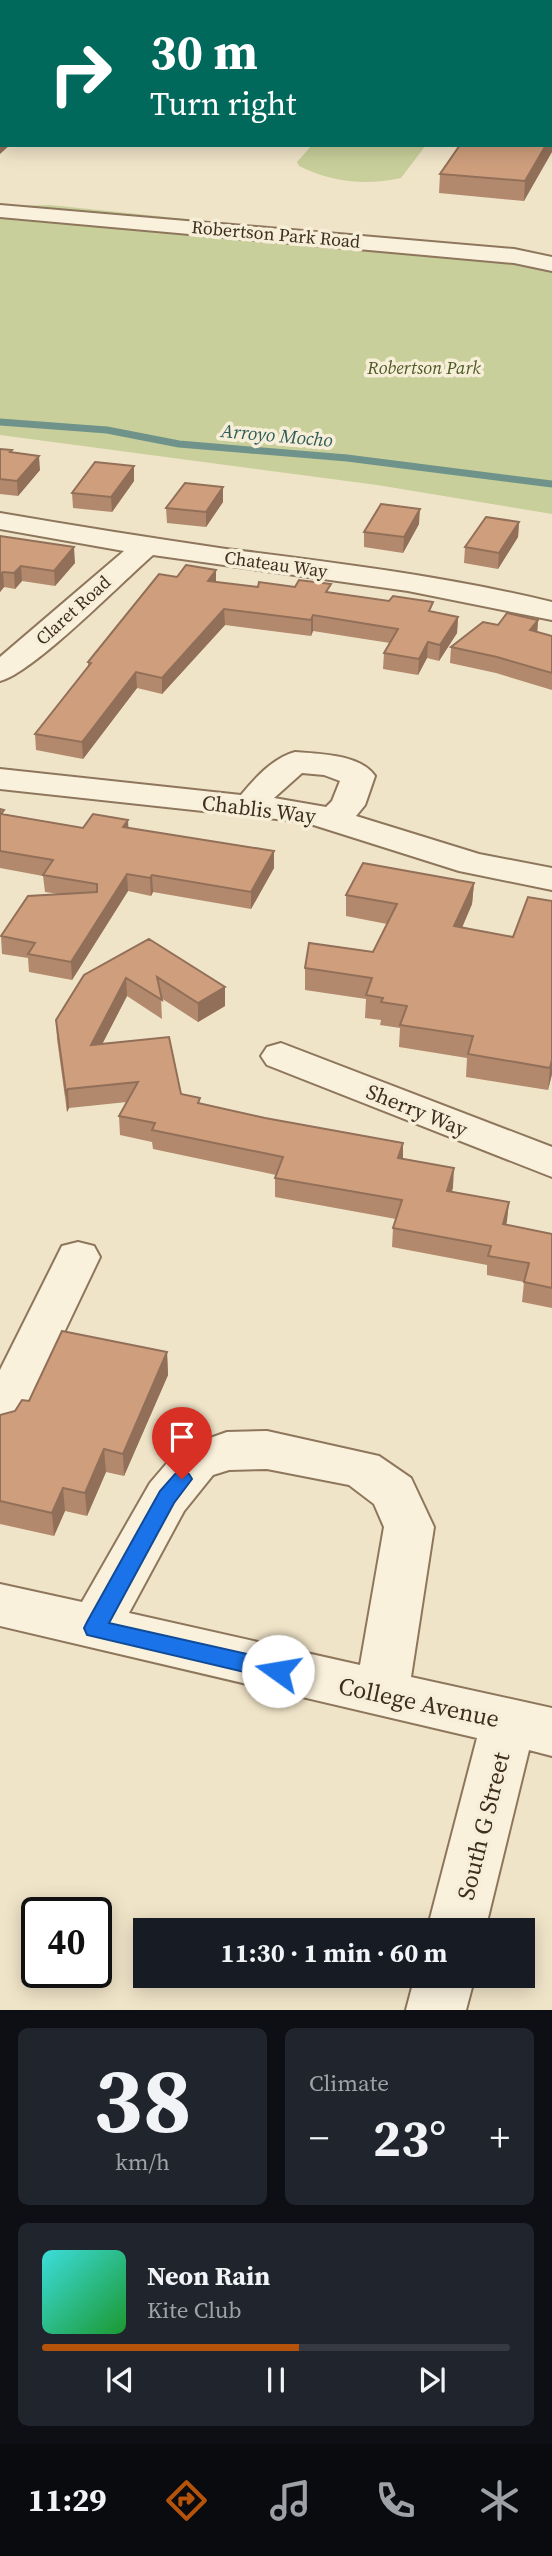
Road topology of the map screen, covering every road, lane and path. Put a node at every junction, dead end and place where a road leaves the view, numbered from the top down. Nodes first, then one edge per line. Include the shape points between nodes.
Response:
1 (0, 211) edge
2 (552, 264) edge
3 (0, 521) edge
4 (145, 547) junction
5 (552, 611) edge
6 (0, 672) edge
7 (0, 779) edge
8 (249, 806) junction
9 (332, 820) junction
10 (552, 878) edge
11 (281, 1056) dead end
12 (552, 1163) edge
13 (78, 1257) dead end
14 (0, 1418) edge
15 (0, 1605) edge
16 (94, 1628) junction
17 (382, 1695) junction
18 (531, 1727) edge
19 (460, 1918) edge
20 (441, 1988) edge
21 (436, 2010) edge

1 - 2 street, Robertson Park Road via 514,256
3 - 4 street, Chateau Way
4 - 5 street, Chateau Way via 414,583
4 - 6 street, Claret Road
7 - 8 street, Chablis Way
8 - 9 street, Chablis Way via 308,812
8 - 9 street via 295,762 329,765 358,776 348,805
9 - 10 street, Chablis Way via 472,863
11 - 12 street, Sherry Way
13 - 14 street
15 - 16 street, College Avenue
16 - 17 street, College Avenue
16 - 17 street via 167,1497 196,1462 227,1451 267,1450 362,1469 394,1492 410,1527
17 - 18 street, College Avenue
18 - 19 street, South G Street
20 - 21 street

